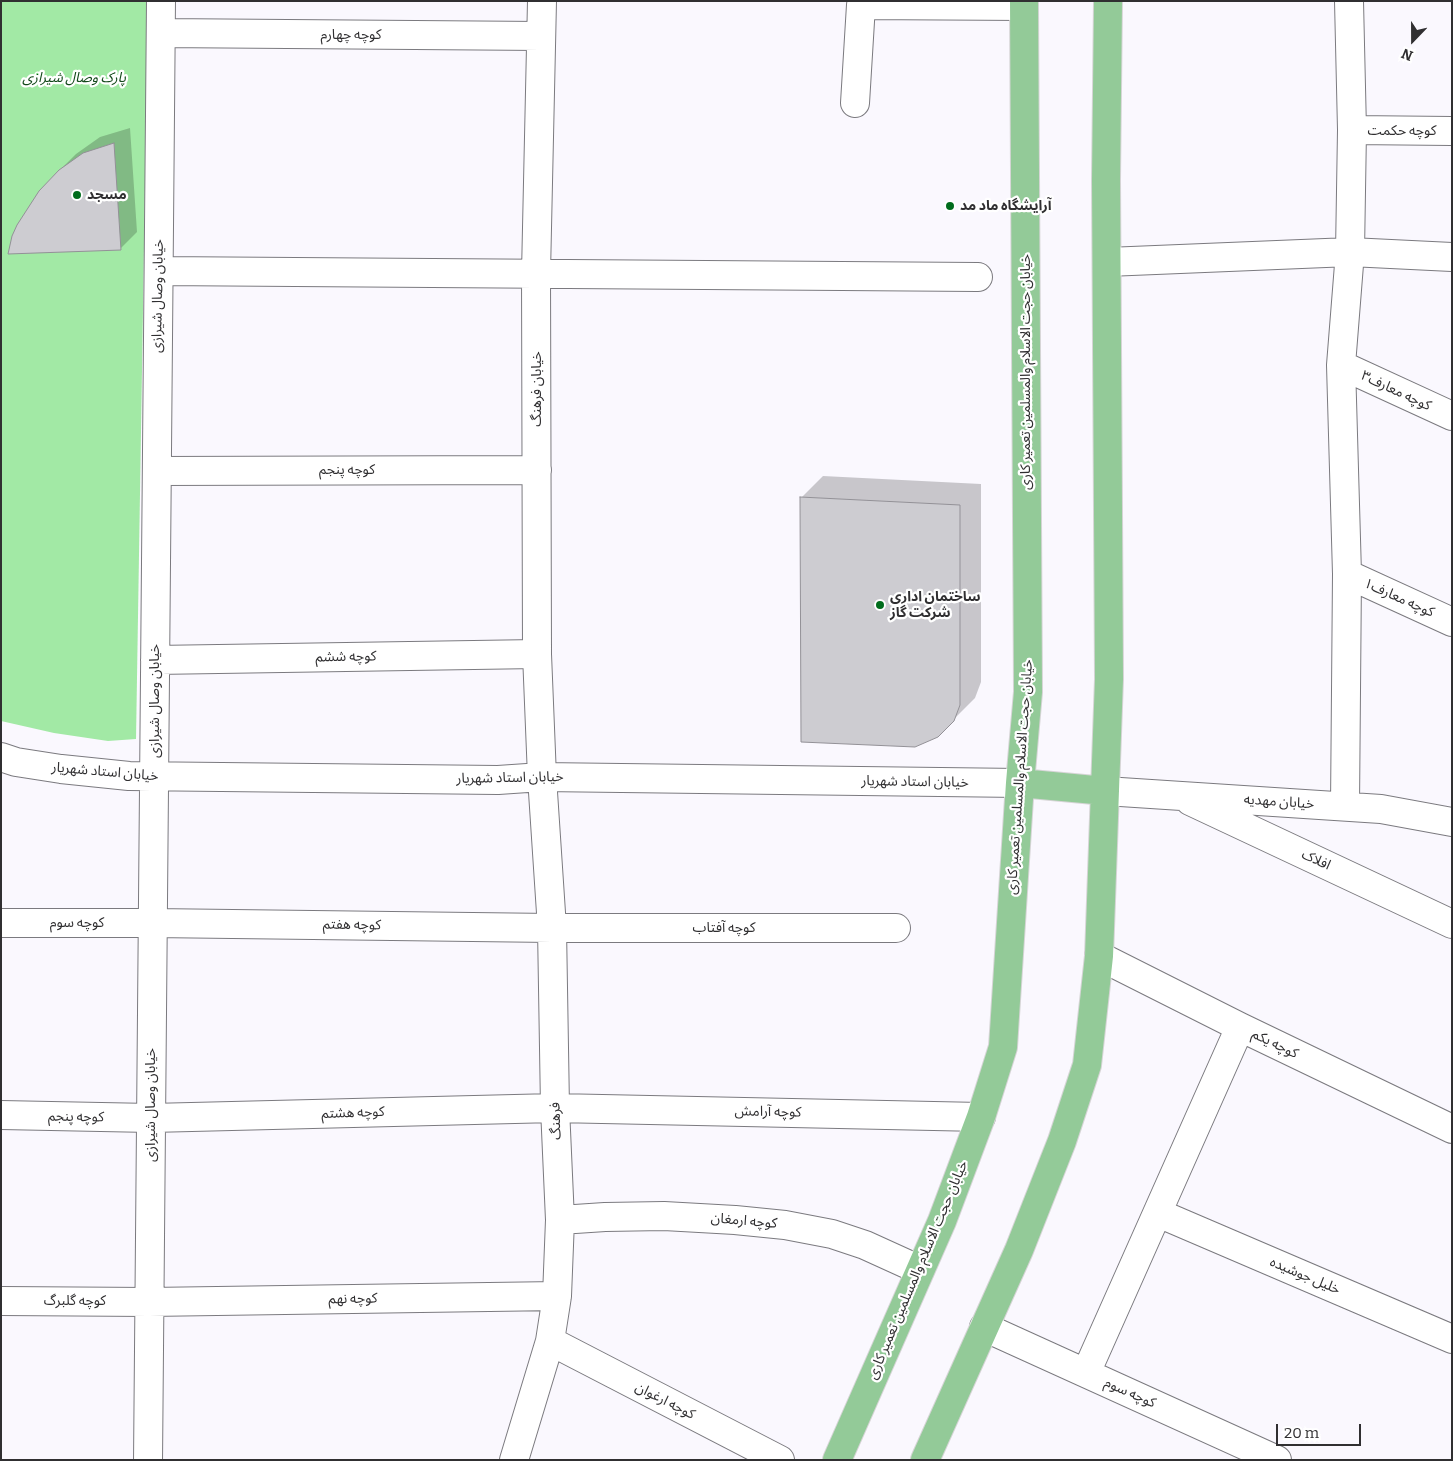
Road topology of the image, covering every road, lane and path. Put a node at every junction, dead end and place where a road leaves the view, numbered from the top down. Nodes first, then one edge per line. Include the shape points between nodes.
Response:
1 (162, 1) edge
2 (542, 1) edge
3 (1108, 1) edge
4 (1349, 1) edge
5 (1024, 3) edge
6 (161, 33) junction
7 (541, 36) junction
8 (855, 103) dead end
9 (1352, 130) junction
10 (1452, 131) edge
11 (1350, 252) junction
12 (1452, 257) edge
13 (1107, 262) junction
14 (159, 271) junction
15 (536, 274) junction
16 (978, 277) dead end
17 (1341, 365) junction
18 (1452, 416) edge
19 (537, 470) junction
20 (157, 471) junction
21 (1347, 574) junction
22 (1452, 622) edge
23 (537, 654) junction
24 (155, 660) junction
25 (1, 757) edge
26 (154, 777) junction
27 (542, 777) junction
28 (1020, 783) junction
29 (1105, 791) junction
30 (1179, 796) junction
31 (1344, 806) junction
32 (1452, 822) edge
33 (153, 922) junction
34 (1, 923) edge
35 (1452, 924) edge
36 (552, 928) junction
37 (896, 928) dead end
38 (1100, 956) junction
39 (1240, 1028) junction
40 (555, 1108) junction
41 (1, 1115) edge
42 (982, 1117) junction
43 (151, 1118) junction
44 (1452, 1129) edge
45 (1158, 1213) junction
46 (560, 1220) junction
47 (920, 1270) junction
48 (557, 1296) junction
49 (1, 1301) edge
50 (149, 1302) junction
51 (984, 1327) junction
52 (1452, 1339) edge
53 (550, 1342) junction
54 (1086, 1373) junction
55 (148, 1460) edge
56 (514, 1460) edge
57 (780, 1460) edge
58 (837, 1460) edge
59 (925, 1460) edge
60 (1277, 1460) edge

1 - 6 street, خیابان وصال شیرازی
2 - 7 street, خیابان فرهنگ
3 - 13 main road
4 - 9 street
5 - 8 street via 861,6
5 - 28 main road, خیابان حجت الاسلام والمسلمین تعمیر کاری via 1028,692
6 - 7 street, کوچه چهارم
6 - 14 street, خیابان وصال شیرازی
7 - 15 street, خیابان فرهنگ
9 - 10 street, کوچه حکمت
9 - 11 street
11 - 12 street
11 - 13 street
11 - 17 street
13 - 29 main road via 1110,679
14 - 15 street
14 - 20 street, خیابان وصال شیرازی
15 - 16 street
15 - 19 street, خیابان فرهنگ
17 - 18 street, کوچه معارف۳
17 - 21 street
19 - 20 street, کوچه پنجم
19 - 23 street, خیابان فرهنگ
20 - 24 street, خیابان وصال شیرازی
21 - 22 street, کوچه معارف۱
21 - 31 street
23 - 24 street, کوچه ششم
23 - 27 street, خیابان فرهنگ
24 - 26 street, خیابان وصال شیرازی
25 - 26 street, خیابان استاد شهریار via 61,769
26 - 27 street, خیابان استاد شهریار via 498,780
26 - 33 street, خیابان وصال شیرازی
27 - 28 street, خیابان استاد شهریار
27 - 36 street, فرهنگ
28 - 29 main road
28 - 42 main road, خیابان حجت الاسلام والمسلمین تعمیر کاری via 1003,1047
29 - 30 street, خیابان مهدیه
29 - 38 main road
30 - 31 street, خیابان مهدیه
30 - 35 street, افلاک
31 - 32 street, خیابان مهدیه
33 - 34 street, کوچه سوم
33 - 36 street, کوچه هفتم
33 - 43 street, خیابان وصال شیرازی
36 - 37 street, کوچه آفتاب
36 - 40 street, فرهنگ
38 - 39 street, کوچه یکم
38 - 51 main road via 1087,1065 1062,1141
39 - 44 street, کوچه یکم
39 - 45 street
40 - 42 street, کوچه آرامش
40 - 43 street, کوچه هشتم
40 - 46 street, فرهنگ
41 - 43 street, کوچه پنجم
42 - 47 main road, خیابان حجت الاسلام والمسلمین تعمیر کاری
43 - 50 street, خیابان وصال شیرازی
45 - 52 street, خلیل جوشیده
45 - 54 street
46 - 47 street, کوچه ارمغان via 664,1216 785,1225 865,1244
46 - 48 street, فرهنگ
47 - 58 main road, خیابان حجت الاسلام والمسلمین تعمیر کاری
48 - 50 street, کوچه نهم
48 - 53 street, فرهنگ
49 - 50 street, کوچه گلبرگ
50 - 55 street, خیابان وصال شیرازی
51 - 54 street, کوچه سوم
51 - 59 main road
53 - 56 street, فرهنگ
53 - 57 street, کوچه ارغوان
54 - 60 street, کوچه سوم

